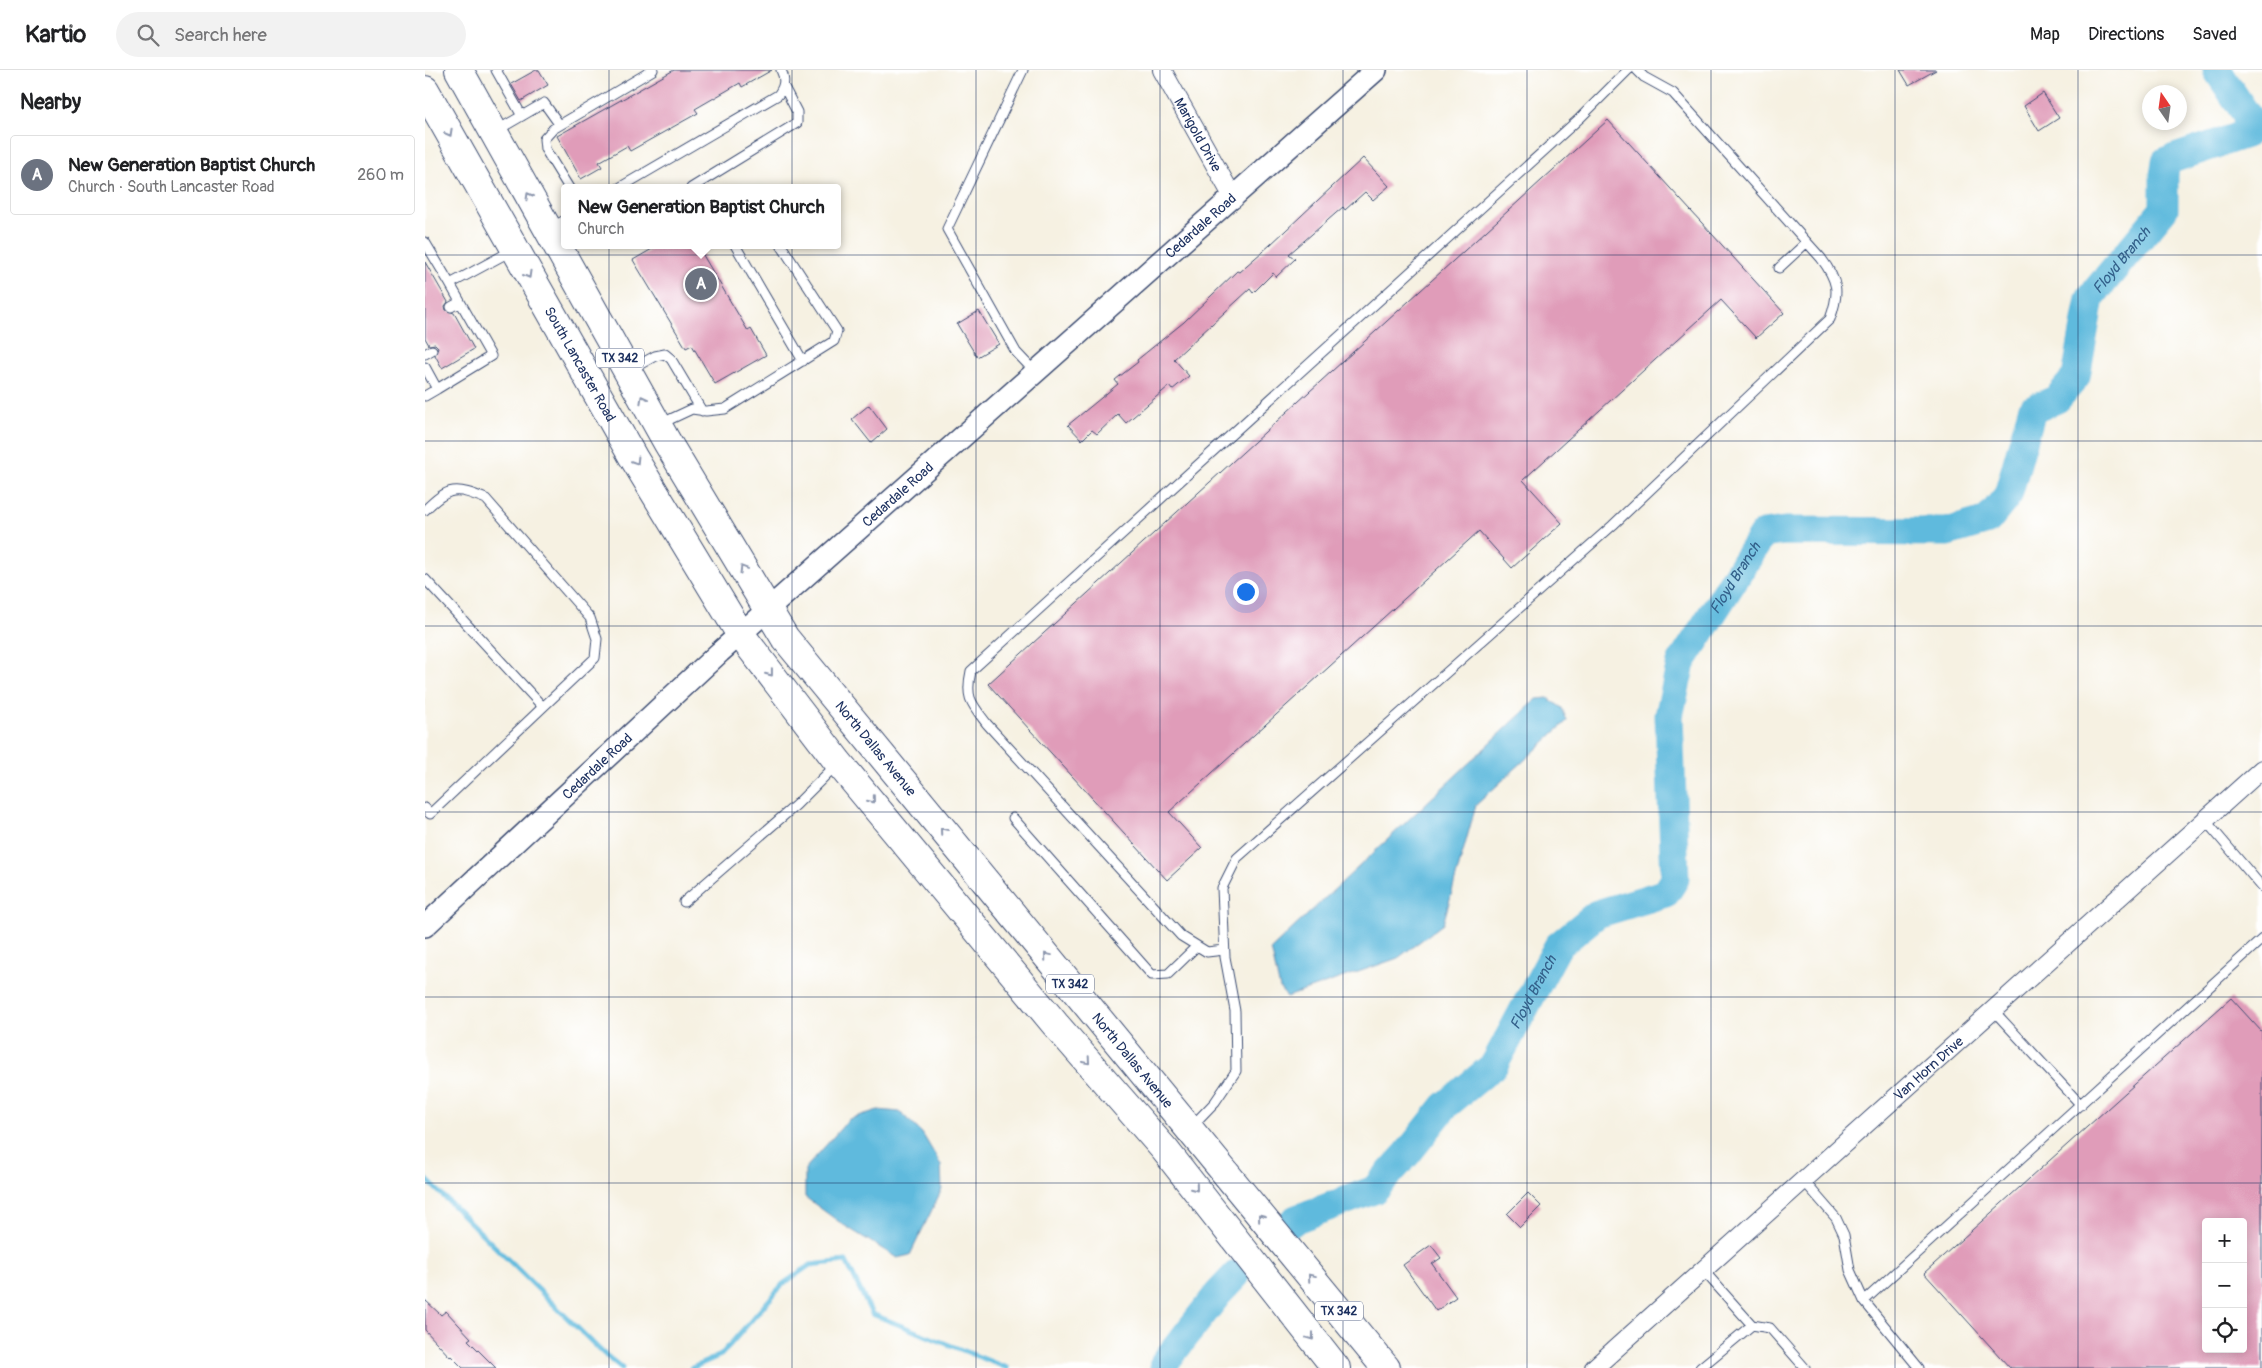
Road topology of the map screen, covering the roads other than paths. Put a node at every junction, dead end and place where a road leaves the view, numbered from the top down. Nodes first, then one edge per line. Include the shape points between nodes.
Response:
1 (496, 70) edge
2 (653, 70) edge
3 (781, 70) edge
4 (1023, 70) edge
5 (1162, 70) edge
6 (1376, 70) edge
7 (1628, 70) edge
8 (1637, 70) edge
9 (465, 74) edge
10 (784, 87) junction
11 (425, 90) edge
12 (522, 116) junction
13 (559, 124) junction
14 (494, 133) junction
15 (567, 184) edge
16 (626, 184) edge
17 (698, 184) edge
18 (1234, 199) junction
19 (556, 224) edge
20 (425, 242) edge
21 (1807, 242) junction
22 (568, 249) edge
23 (737, 249) edge
24 (784, 249) edge
25 (514, 250) junction
26 (433, 256) junction
27 (425, 262) edge
28 (1779, 268) dead end
29 (448, 281) junction
30 (437, 284) dead end
31 (460, 302) junction
32 (451, 307) dead end
33 (474, 326) junction
34 (465, 332) dead end
35 (803, 361) junction
36 (425, 368) edge
37 (627, 371) junction
38 (1035, 372) junction
39 (437, 388) junction
40 (425, 396) edge
41 (702, 410) junction
42 (658, 425) junction
43 (425, 510) edge
44 (425, 579) edge
45 (767, 612) junction
46 (741, 635) junction
47 (543, 707) junction
48 (839, 762) junction
49 (2262, 770) edge
50 (427, 814) edge
51 (1013, 818) dead end
52 (2205, 820) junction
53 (2262, 887) edge
54 (684, 902) dead end
55 (425, 926) edge
56 (2262, 939) edge
57 (1197, 946) junction
58 (1224, 950) junction
59 (1993, 1010) junction
60 (2081, 1105) junction
61 (1189, 1129) junction
62 (1165, 1150) junction
63 (1803, 1180) junction
64 (1703, 1270) junction
65 (1864, 1301) junction
66 (1751, 1324) junction
67 (1336, 1368) edge
68 (1387, 1368) edge
69 (1594, 1368) edge
70 (1700, 1368) edge
71 (1805, 1368) edge
72 (1919, 1368) edge

1 - 12 lane
2 - 13 lane
3 - 10 lane
4 - 38 lane via 947,229 1016,352
5 - 18 street, Marigold Drive
6 - 18 street, Cedardale Road
7 - 57 lane via 1580,118 971,671 967,686 969,701 987,724 1181,936
8 - 21 lane via 1673,93
9 - 14 main road, TX 342
10 - 16 lane via 777,95
10 - 17 lane via 797,112 797,123
11 -> 25 main road, South Lancaster Road / TX 342
12 - 13 lane via 544,104
12 - 14 lane
13 - 15 lane via 544,139 545,149
19 -> 14 main road, TX 342
18 - 38 street, Cedardale Road
20 - 26 lane
21 - 28 lane
21 - 58 lane via 1833,274 1838,296 1830,319 1613,525 1237,858 1222,888
22 - 37 main road, TX 342
23 - 35 lane
24 - 35 lane via 837,331 834,341
25 - 29 lane
25 -> 46 main road, South Lancaster Road / TX 342 via 633,457
26 - 27 lane
26 - 29 lane
29 - 30 lane
29 - 31 lane
31 - 32 lane
31 - 33 lane
33 - 34 lane
33 - 39 lane via 491,356
35 - 41 lane via 725,410
36 - 39 lane
37 - 41 lane via 665,354
42 -> 37 main road, TX 342
38 - 45 street, Cedardale Road
39 - 40 lane
41 - 42 lane via 692,409
45 -> 42 main road, TX 342
43 - 47 lane via 442,493 464,490 486,499 590,618 597,639 595,658
44 - 47 lane
45 - 46 street, Cedardale Road
61 -> 45 main road, North Dallas Avenue / TX 342 via 847,714
46 -> 48 main road, TX 342
46 - 55 street, Cedardale Road
47 - 50 lane
48 - 54 lane via 796,805
48 -> 62 main road, TX 342 via 1055,1024
49 - 52 street, Van Horn Drive
51 - 57 lane via 1152,975 1168,974
52 - 53 lane
52 - 59 street, Van Horn Drive
56 - 60 lane
57 - 58 lane via 1207,952
58 - 61 lane via 1235,1011 1236,1071 1215,1102
59 - 60 lane
59 - 63 street, Van Horn Drive
60 - 65 lane
61 - 62 main road
68 -> 61 main road, North Dallas Avenue / TX 342
62 -> 67 main road, TX 342
63 - 64 street, Van Horn Drive
63 - 65 lane via 1836,1218 1845,1234 1850,1270
64 - 66 lane
64 - 69 street, Van Horn Drive
65 - 72 lane
66 - 70 lane
66 - 71 lane via 1770,1328

